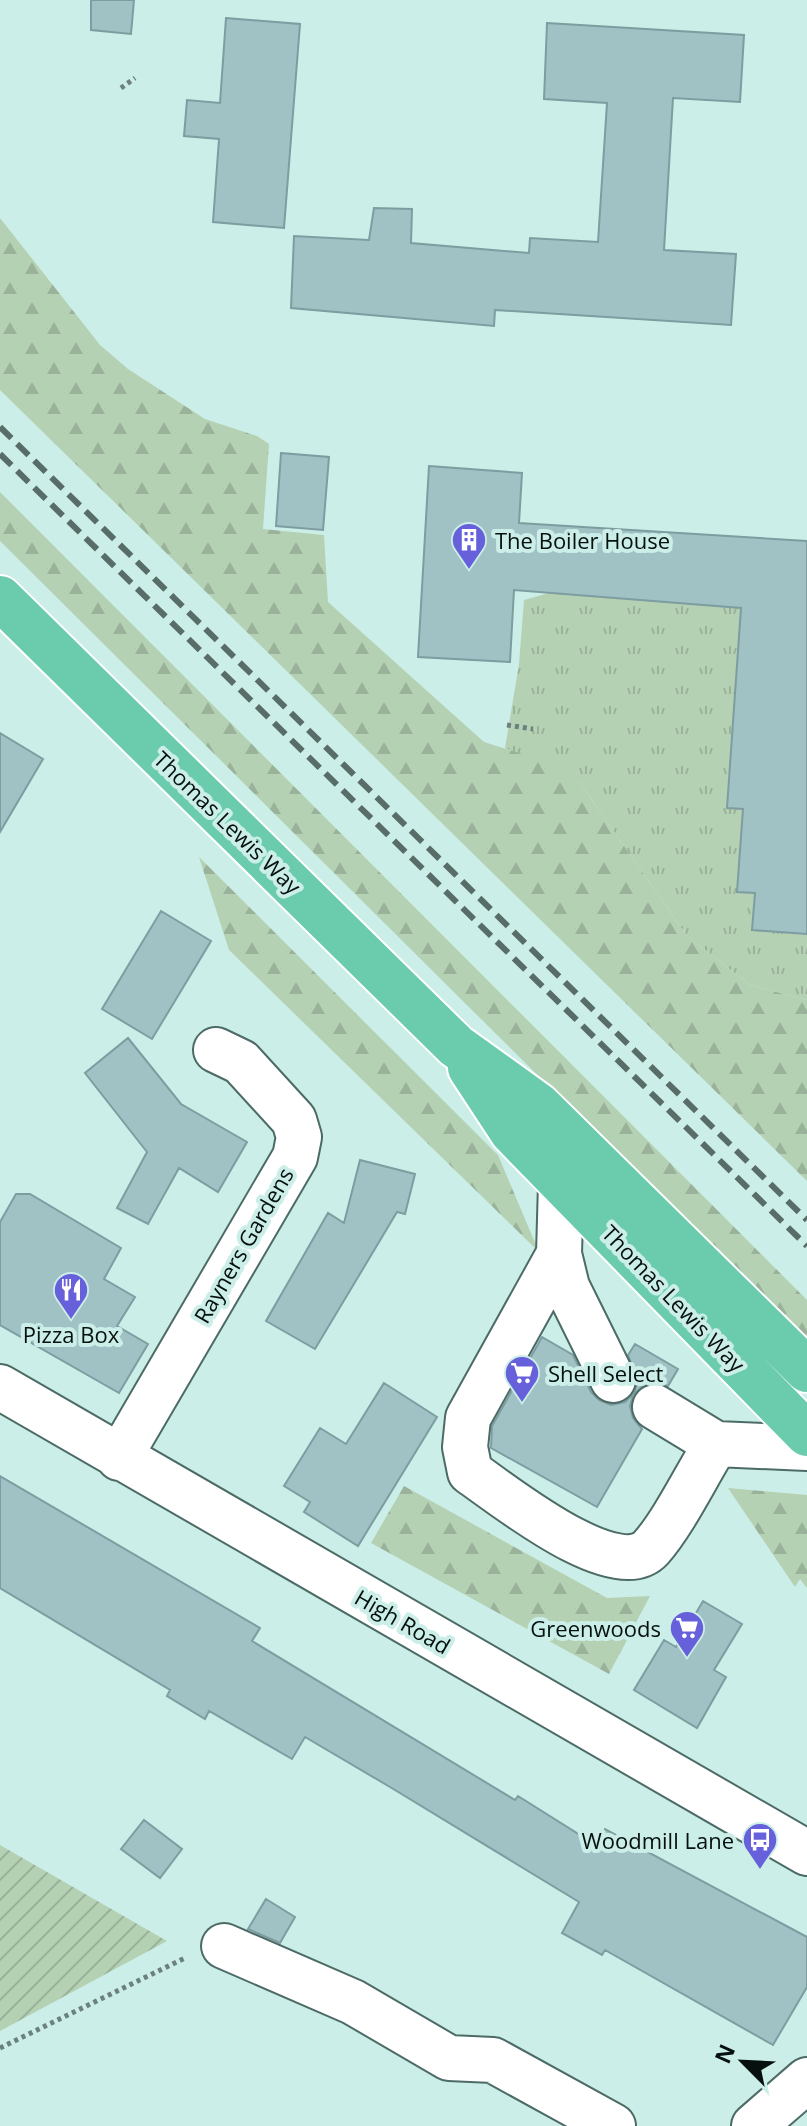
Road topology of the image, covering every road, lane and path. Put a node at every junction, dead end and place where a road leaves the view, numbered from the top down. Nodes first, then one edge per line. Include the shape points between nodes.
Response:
1 (135, 78) dead end
2 (121, 88) dead end
3 (0, 598) edge
4 (507, 725) dead end
5 (533, 729) dead end
6 (456, 1046) junction
7 (216, 1050) dead end
8 (561, 1183) junction
9 (559, 1254) junction
10 (807, 1370) edge
11 (613, 1380) dead end
12 (0, 1387) edge
13 (655, 1407) dead end
14 (807, 1434) edge
15 (716, 1444) junction
16 (807, 1448) edge
17 (119, 1458) junction
18 (807, 1853) edge
19 (224, 1946) joint
20 (0, 2048) edge
21 (807, 2080) edge
22 (613, 2126) edge
23 (754, 2126) edge

1 - 2 path
3 - 6 main road, Thomas Lewis Way
4 - 5 path
6 - 8 main road, Thomas Lewis Way via 512,1132
6 - 10 main road, Thomas Lewis Way via 538,1105
7 - 17 street, Rayners Gardens via 241,1062 294,1120 299,1137 295,1157
8 - 9 street
8 - 14 main road, Thomas Lewis Way
9 - 11 street via 567,1287
9 - 15 street via 468,1418 465,1447 470,1472 583,1547 622,1559 649,1550
12 - 17 street, High Road
13 - 15 street
15 - 16 street
17 - 18 street, High Road
19 - 20 path via 171,1962
19 - 22 street via 353,2002 449,2058 493,2060
21 - 23 street

